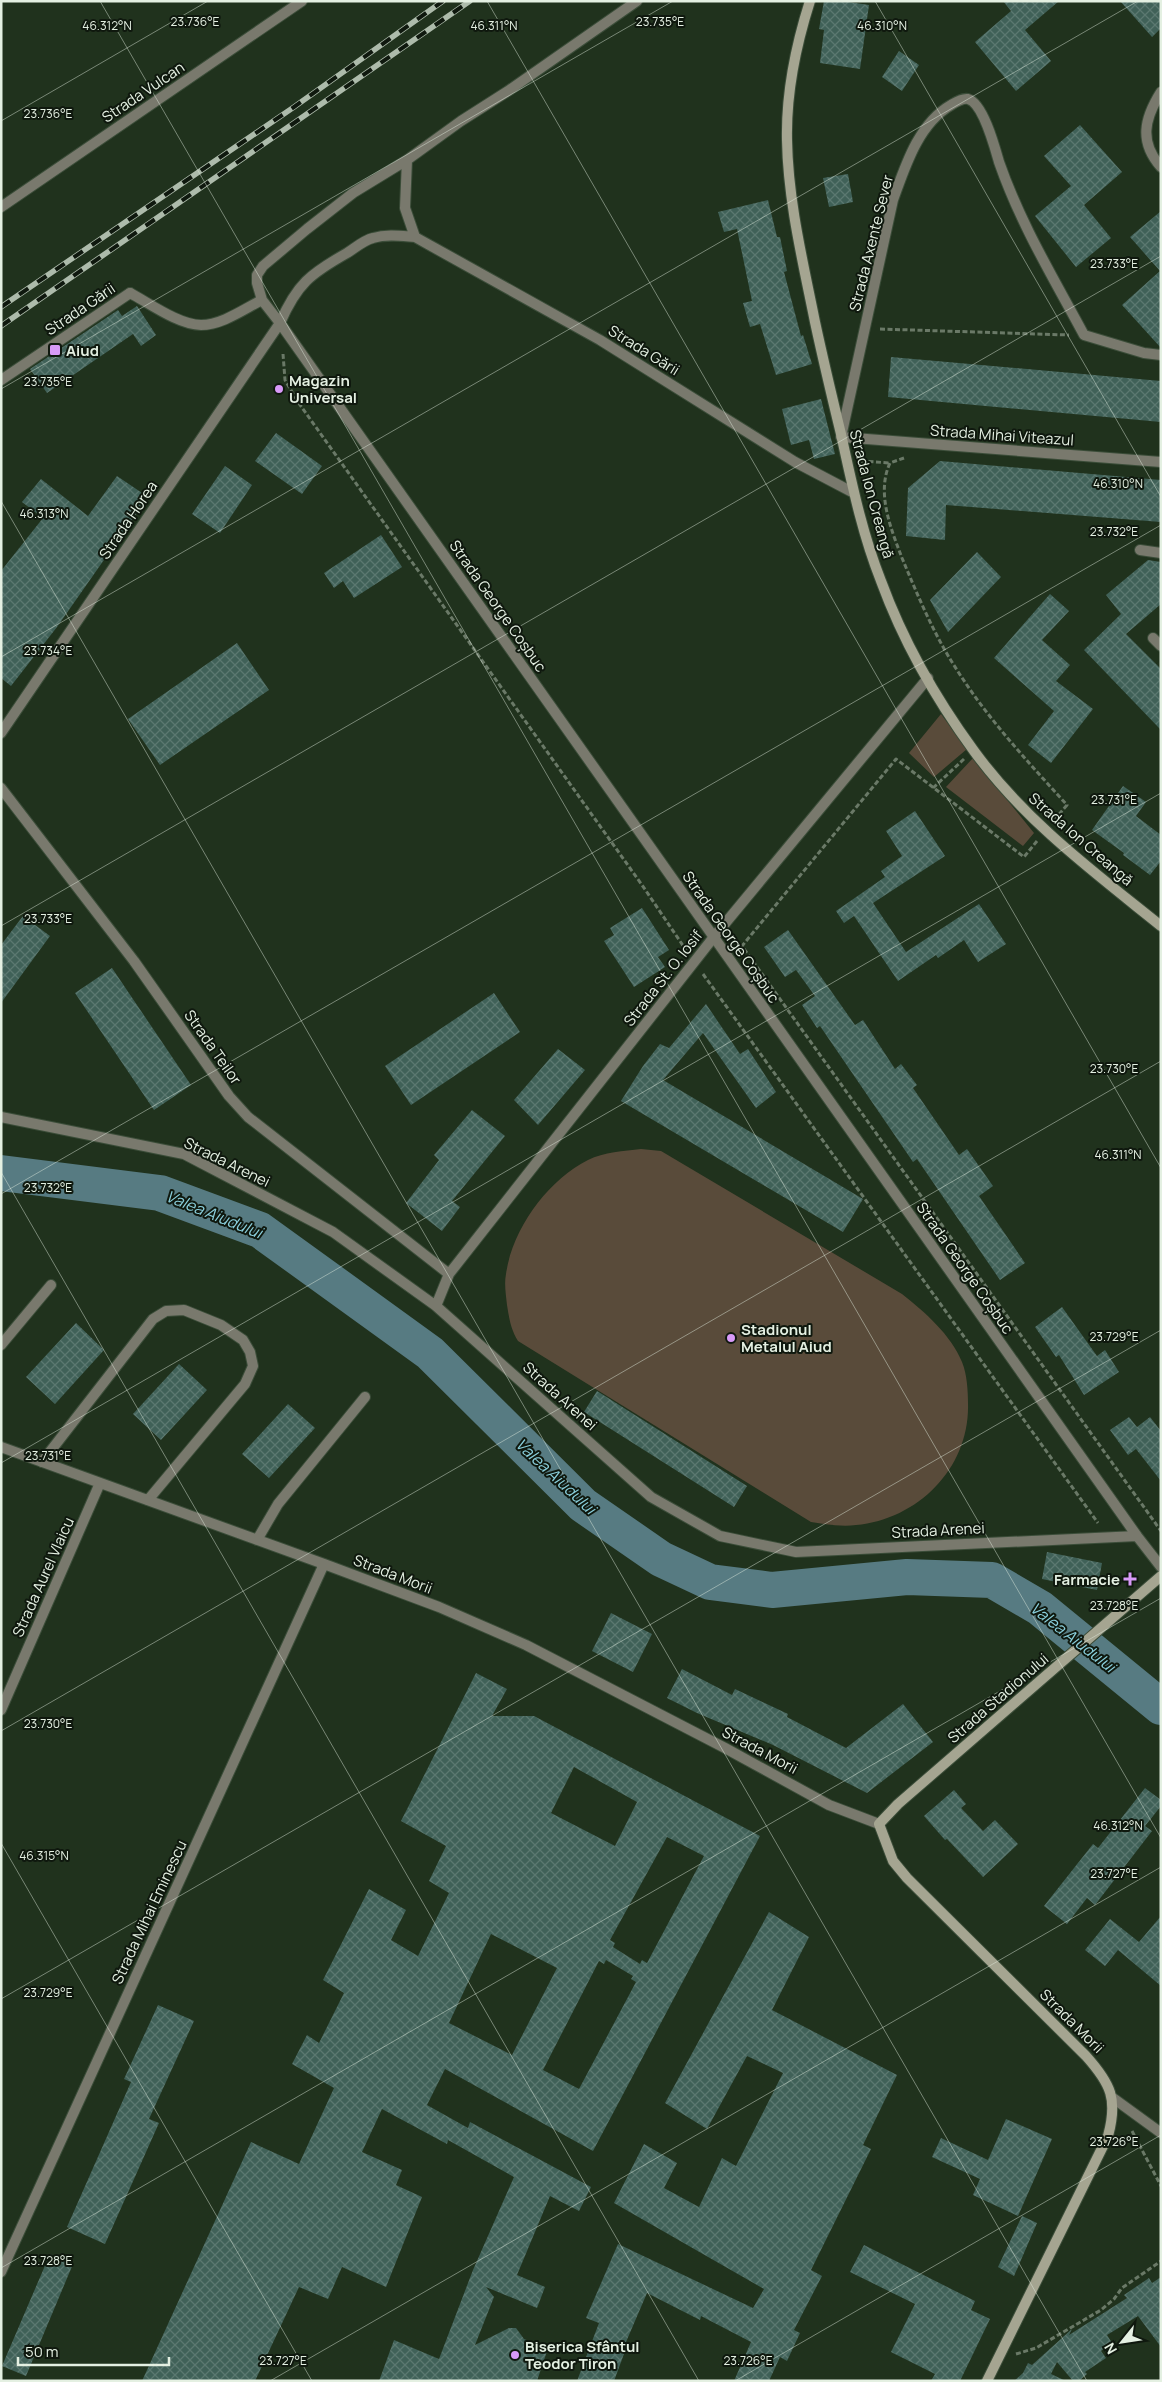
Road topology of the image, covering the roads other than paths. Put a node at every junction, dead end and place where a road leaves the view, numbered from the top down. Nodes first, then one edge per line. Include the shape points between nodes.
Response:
1 (302, 1) edge
2 (637, 1) edge
3 (810, 1) edge
4 (1161, 92) edge
5 (406, 160) junction
6 (1161, 167) edge
7 (1, 207) edge
8 (415, 237) junction
9 (262, 300) junction
10 (280, 324) junction
11 (1161, 355) edge
12 (1, 380) edge
13 (841, 437) junction
14 (1161, 462) edge
15 (854, 494) junction
16 (1140, 550) dead end
17 (1161, 552) edge
18 (1153, 638) dead end
19 (1161, 646) edge
20 (928, 678) junction
21 (1, 733) edge
22 (1, 788) edge
23 (1161, 926) edge
24 (713, 938) junction
25 (1, 1117) edge
26 (449, 1274) junction
27 (51, 1286) dead end
28 (436, 1306) junction
29 (1, 1345) edge
30 (365, 1397) dead end
31 (1, 1447) edge
32 (42, 1462) junction
33 (100, 1483) junction
34 (148, 1500) junction
35 (1137, 1536) junction
36 (257, 1540) junction
37 (324, 1564) junction
38 (1161, 1567) edge
39 (1161, 1576) edge
40 (1, 1710) edge
41 (879, 1824) junction
42 (1113, 2098) junction
43 (1161, 2133) edge
44 (1, 2272) edge
45 (988, 2381) edge

1 - 7 street, Strada Vulcan
2 - 5 street
3 - 13 main road, Strada Ion Creangă via 789,97 790,183 798,239
4 - 6 street via 1151,108 1146,134 1149,154
5 - 8 street via 405,208
5 - 9 street via 353,193 263,266 257,275
8 - 10 street, Strada Gării via 393,235 372,238 315,271 289,303
8 - 15 street, Strada Gării via 600,340 795,462
9 - 10 street
9 - 12 street, Strada Gării via 222,320 201,325 182,321 130,293
10 - 21 street, Strada Horea
10 - 24 street, Strada George Coșbuc
11 - 13 street, Strada Axente Sever via 1084,335 1026,230 977,105 969,99 959,100 934,119 920,137 894,200
13 - 14 street, Strada Mihai Viteazul
13 - 15 main road, Strada Ion Creangă
15 - 20 main road, Strada Ion Creangă via 880,581
16 - 17 street
18 - 19 street
20 - 23 main road, Strada Ion Creangă via 974,750 1021,808
20 - 24 street, Strada St. O. Iosif
22 - 26 street, Strada Teilor via 134,961 229,1096 248,1117
24 - 26 street, Strada St. O. Iosif
24 - 35 street, Strada George Coșbuc
25 - 28 street, Strada Arenei via 184,1154 333,1232
26 - 28 street, Strada St. O. Iosif
27 - 29 street
28 - 35 street, Strada Arenei via 651,1497 720,1536 796,1552
30 - 36 street via 278,1504
31 - 32 street, Strada Morii
32 - 33 street, Strada Morii
32 - 34 street via 153,1319 166,1311 184,1310 221,1325 243,1340 253,1366 246,1384
33 - 34 street, Strada Morii
33 - 40 street, Strada Aurel Vlaicu
34 - 36 street, Strada Morii
35 - 38 street, Strada George Coșbuc
36 - 37 street, Strada Morii
37 - 41 street, Strada Morii via 439,1607 526,1645 829,1805
37 - 44 street, Strada Mihai Eminescu
39 - 41 main road, Strada Stadionului
41 - 42 main road, Strada Morii via 885,1844 898,1867 1086,2056 1103,2076
42 - 43 street
42 - 45 main road, Strada Morii via 1113,2118 1108,2136

